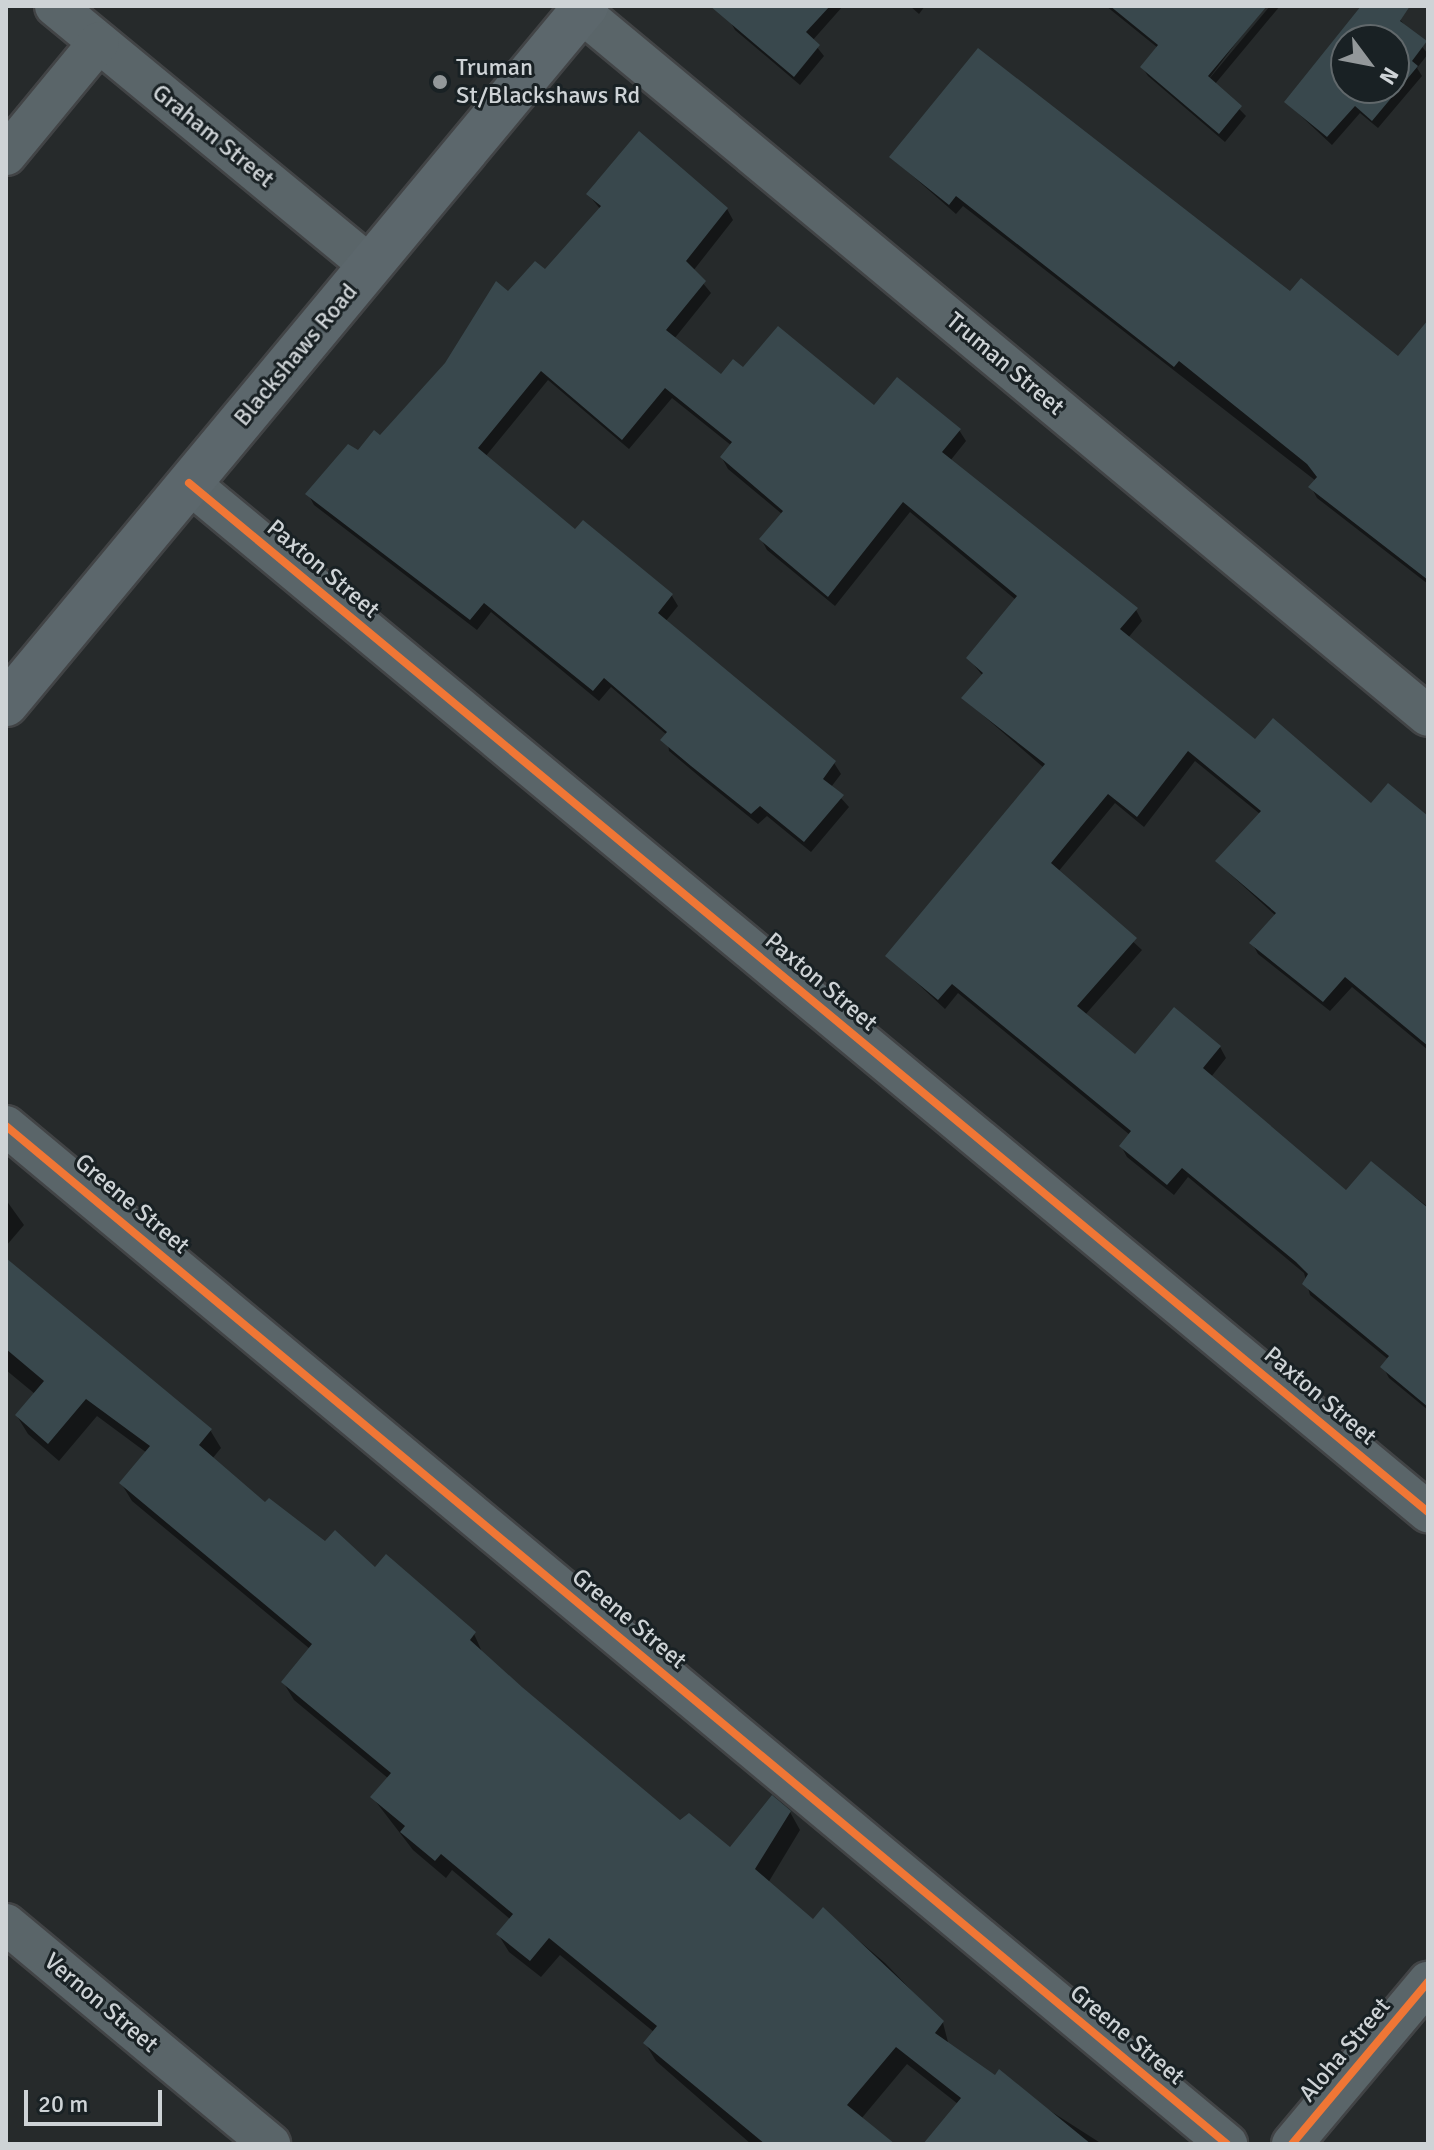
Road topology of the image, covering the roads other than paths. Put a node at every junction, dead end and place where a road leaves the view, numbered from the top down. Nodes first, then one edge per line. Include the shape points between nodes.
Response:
1 (55, 6) edge
2 (584, 9) edge
3 (99, 42) junction
4 (6, 155) edge
5 (370, 266) junction
6 (189, 483) junction
7 (6, 704) edge
8 (1428, 716) edge
9 (6, 1126) edge
10 (1428, 1512) edge
11 (6, 1924) edge
12 (1428, 1982) edge
13 (270, 2144) edge
14 (1227, 2144) edge
15 (1292, 2144) edge

1 - 3 street, Graham Street
2 - 5 main road, Blackshaws Road
2 - 8 street, Truman Street
3 - 4 street
3 - 5 street, Graham Street
5 - 6 main road, Blackshaws Road
6 - 7 main road, Blackshaws Road
6 - 10 street, Paxton Street
9 - 14 street, Greene Street
11 - 13 street, Vernon Street
12 - 15 street, Aloha Street

